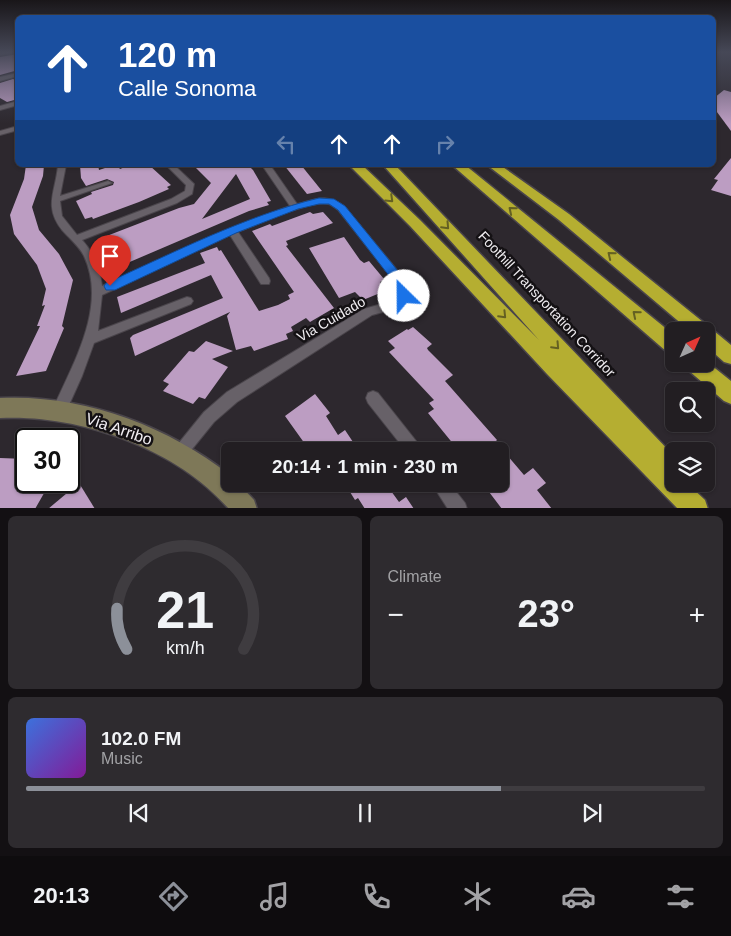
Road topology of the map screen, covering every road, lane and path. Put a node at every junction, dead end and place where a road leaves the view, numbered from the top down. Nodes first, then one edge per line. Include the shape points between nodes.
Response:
1 (15, 104) edge
2 (0, 108) edge
3 (15, 129) edge
4 (0, 133) edge
5 (62, 167) edge
6 (172, 167) edge
7 (267, 167) edge
8 (357, 167) edge
9 (391, 167) edge
10 (460, 167) edge
11 (496, 167) edge
12 (108, 183) dead end
13 (55, 200) junction
14 (295, 207) junction
15 (232, 231) junction
16 (76, 239) junction
17 (265, 281) dead end
18 (96, 293) junction
19 (187, 301) dead end
20 (691, 322) edge
21 (665, 338) edge
22 (90, 339) junction
23 (715, 343) edge
24 (731, 356) edge
25 (705, 372) edge
26 (731, 394) edge
27 (373, 398) dead end
28 (0, 408) edge
29 (58, 412) junction
30 (408, 442) edge
31 (179, 454) junction
32 (665, 463) edge
33 (446, 492) edge
34 (692, 492) edge
35 (245, 508) edge
36 (459, 508) edge
37 (696, 508) edge
38 (707, 508) edge

1 - 2 street
3 - 4 street
5 - 13 street
6 - 16 street via 190,184 189,192 174,201
7 - 14 street
8 -> 37 highway
9 -> 32 highway, Foothill Transportation Corridor
21 -> 10 highway
20 -> 11 highway via 564,217
12 - 13 street
13 - 16 street via 59,220
14 - 15 street
14 - 31 street, Via Cuidado via 331,201 341,208 403,285 404,296 389,306 368,312 232,398 209,417
15 - 17 street
15 - 18 street
16 - 18 street via 89,256
18 - 22 street
19 - 22 street
22 - 29 street
23 - 24 highway
25 - 26 highway
27 - 30 street
28 - 29 street, Via Arribo
29 - 31 street, Via Arribo via 144,435
31 - 35 street, Via Arribo via 222,484
33 - 36 street
34 - 38 highway

